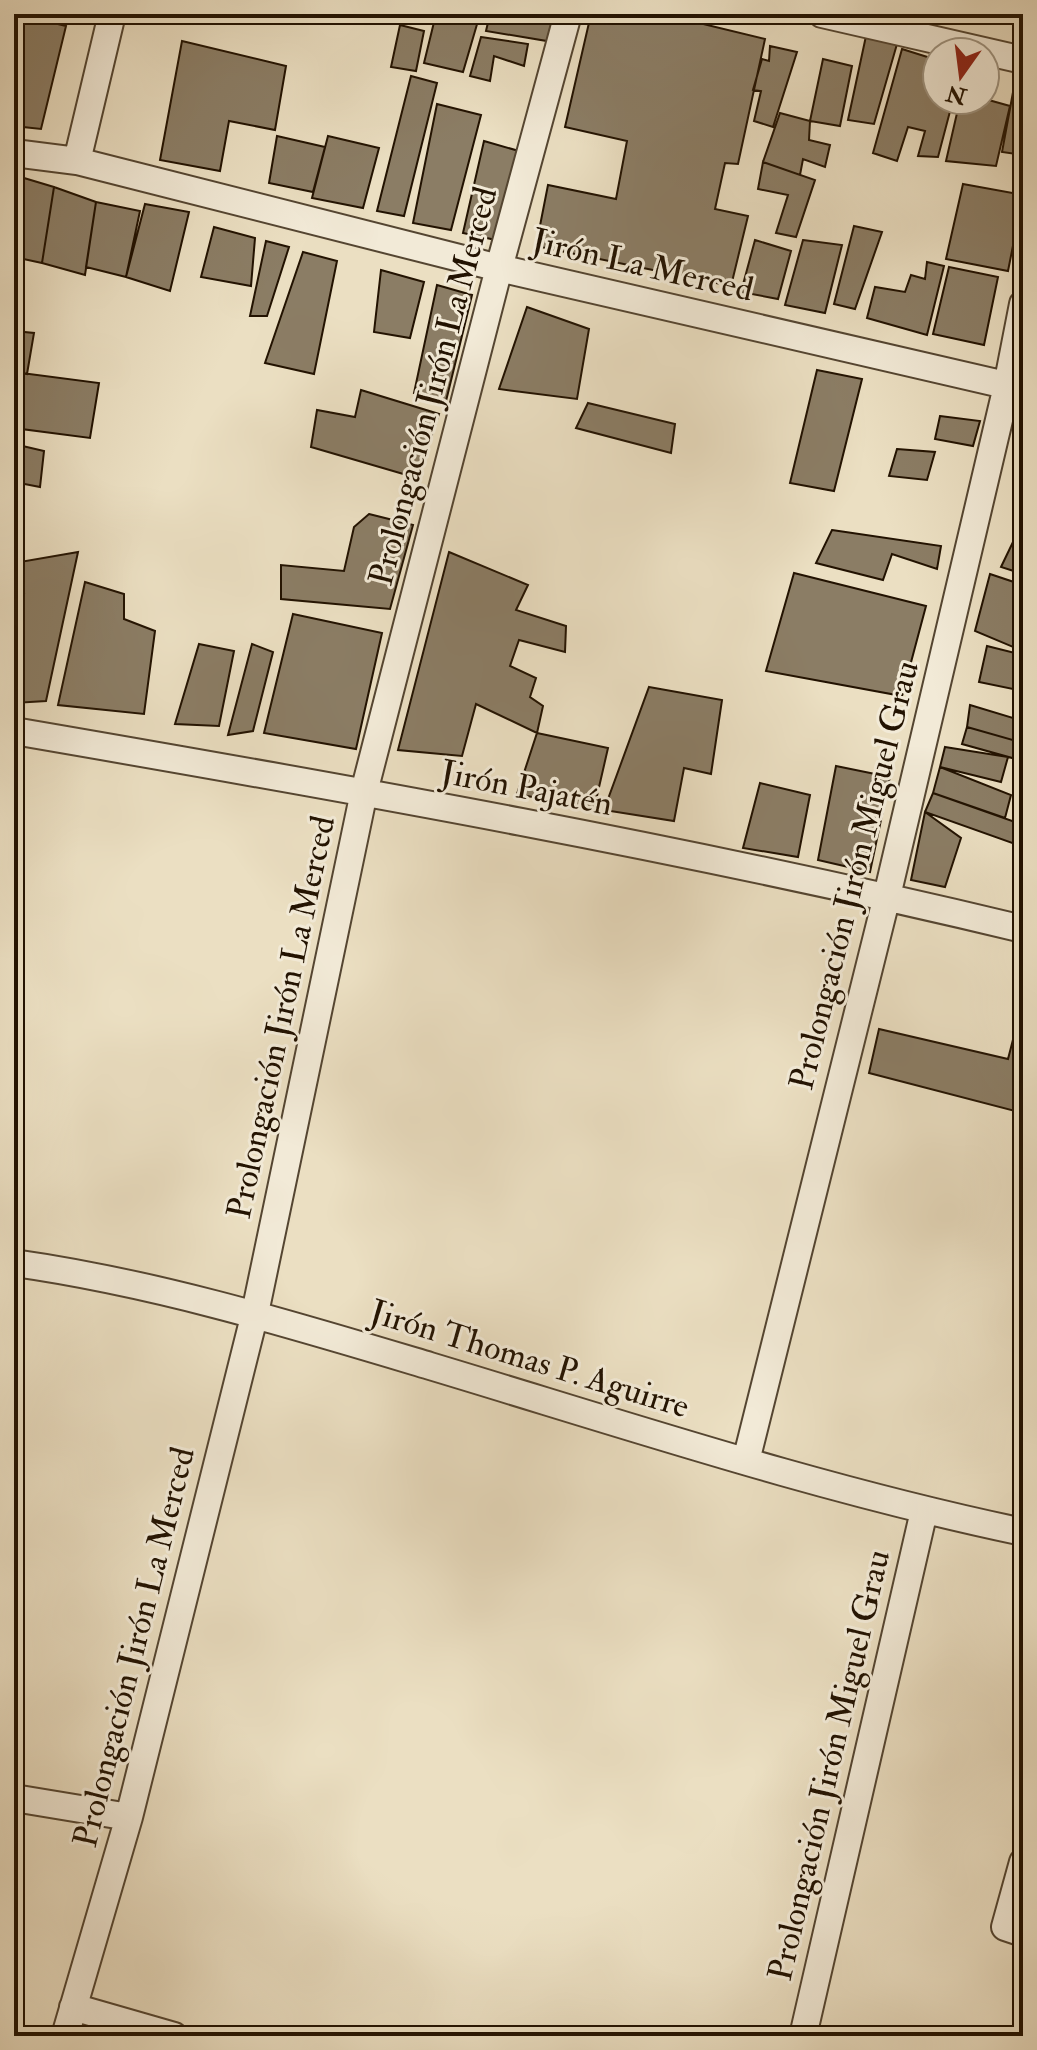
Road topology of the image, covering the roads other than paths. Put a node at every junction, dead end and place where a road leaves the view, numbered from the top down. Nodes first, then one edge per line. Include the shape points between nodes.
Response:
1 (112, 14) edge
2 (568, 14) edge
3 (822, 14) edge
4 (1023, 60) edge
5 (14, 153) edge
6 (77, 161) junction
7 (499, 268) junction
8 (1023, 304) edge
9 (1015, 387) edge
10 (14, 731) edge
11 (364, 792) junction
12 (887, 896) junction
13 (1023, 929) edge
14 (14, 1263) edge
15 (255, 1313) junction
16 (746, 1461) junction
17 (924, 1511) junction
18 (1023, 1532) edge
19 (14, 1798) edge
20 (129, 1817) junction
21 (1023, 1862) edge
22 (1014, 1930) edge
23 (73, 2007) junction
24 (65, 2036) edge
25 (174, 2036) edge
26 (803, 2036) edge

1 - 6 street
2 - 7 street, Prolongación Jirón La Merced
3 - 4 street
5 - 6 street, Jirón La Merced
6 - 7 street, Jirón La Merced
7 - 9 street, Jirón La Merced
7 - 11 street, Prolongación Jirón La Merced
8 - 9 street, Prolongación Jirón Miguel Grau
9 - 12 street, Prolongación Jirón Miguel Grau
10 - 11 street, Jirón Pajatén
11 - 12 street, Jirón Pajatén
11 - 15 street, Prolongación Jirón La Merced
12 - 13 street, Jirón Pajatén
12 - 16 street, Prolongación Jirón Miguel Grau
14 - 15 street, Jirón Thomas P. Aguirre
15 - 16 street, Jirón Thomas P. Aguirre
15 - 20 street, Prolongación Jirón La Merced
16 - 17 street, Jirón Thomas P. Aguirre
17 - 18 street, Jirón Thomas P. Aguirre
17 - 26 street, Prolongación Jirón Miguel Grau
19 - 20 street
20 - 23 street, Prolongación Jirón La Merced
21 - 22 street
23 - 24 street, Prolongación Jirón La Merced
23 - 25 street

